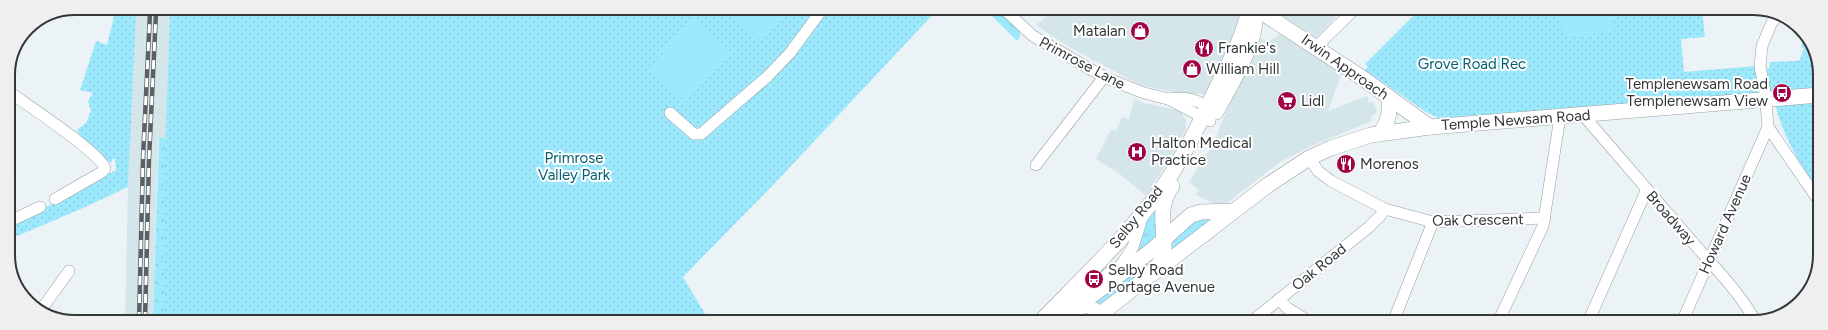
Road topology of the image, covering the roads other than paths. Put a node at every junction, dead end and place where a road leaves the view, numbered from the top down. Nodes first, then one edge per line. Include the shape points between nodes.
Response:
1 (818, 15) edge
2 (1012, 15) edge
3 (1247, 15) edge
4 (1254, 15) edge
5 (1266, 15) edge
6 (1349, 15) edge
7 (1775, 19) edge
8 (1318, 47) junction
9 (1104, 77) junction
10 (1813, 95) edge
11 (15, 96) edge
12 (1389, 98) junction
13 (1766, 98) junction
14 (670, 113) dead end
15 (1209, 114) junction
16 (1583, 115) junction
17 (1560, 117) junction
18 (1430, 127) junction
19 (1768, 127) junction
20 (1379, 134) junction
21 (1309, 158) junction
22 (1036, 165) dead end
23 (1647, 189) junction
24 (1813, 192) edge
25 (55, 199) dead end
26 (40, 207) dead end
27 (1153, 207) junction
28 (1385, 208) junction
29 (1234, 211) junction
30 (1545, 218) junction
31 (15, 219) edge
32 (1433, 222) junction
33 (1164, 238) junction
34 (1152, 250) junction
35 (1124, 260) junction
36 (1709, 261) junction
37 (69, 271) dead end
38 (1152, 274) junction
39 (1279, 299) junction
40 (44, 306) edge
41 (1047, 315) edge
42 (1056, 315) edge
43 (1067, 315) edge
44 (1071, 315) edge
45 (1097, 315) edge
46 (1103, 315) edge
47 (1259, 315) edge
48 (1298, 315) edge
49 (1397, 315) edge
50 (1501, 315) edge
51 (1591, 315) edge
52 (1685, 315) edge
53 (1752, 315) edge

1 - 14 street via 767,77 701,134 694,134
2 - 9 street, Primrose Lane via 1033,36
3 - 15 street, Selby Road
4 - 15 street, Selby Road via 1252,38 1232,82
5 - 8 street, Irwin Approach
6 - 8 street
7 - 13 street via 1762,46 1760,66
8 - 12 street, Irwin Approach
9 - 15 street, Primrose Lane
9 - 22 street
10 - 13 street, Temple Newsam Road
11 - 25 street via 88,150 107,168
12 - 18 street, Irwin Approach
12 - 20 street via 1390,116
13 - 16 street, Temple Newsam Road
13 - 19 street
15 - 27 street, Selby Road via 1166,195
16 - 17 street, Temple Newsam Road
16 - 23 street, Broadway
17 - 18 street, Temple Newsam Road
17 - 30 street
18 - 20 street, Temple Newsam Road
19 - 24 street
19 - 36 street, Howard Avenue
20 - 21 street, Temple Newsam Road via 1346,142
21 - 28 street, Oak Crescent via 1324,178
21 - 29 street, Temple Newsam Road
23 - 36 street, Broadway
23 - 51 street
26 - 31 street
27 - 33 street, Selby Road
27 - 35 street
27 - 41 street, Selby Road
28 - 32 street, Oak Crescent
28 - 39 street, Oak Road via 1369,227
29 - 33 street via 1196,212
29 - 38 street, Temple Newsam Road
30 - 32 street, Oak Crescent
30 - 50 street via 1541,234
32 - 49 street
33 - 34 street, Selby Road
33 - 38 street, Selby Road via 1163,257
34 - 35 street
34 - 43 street, Selby Road
35 - 42 street
36 - 52 street, Howard Avenue
36 - 53 street, Broadway via 1747,305
37 - 40 street
38 - 46 street, Selby Road
39 - 47 street, Oak Road
39 - 48 street
44 - 45 street via 1084,308 1095,308

